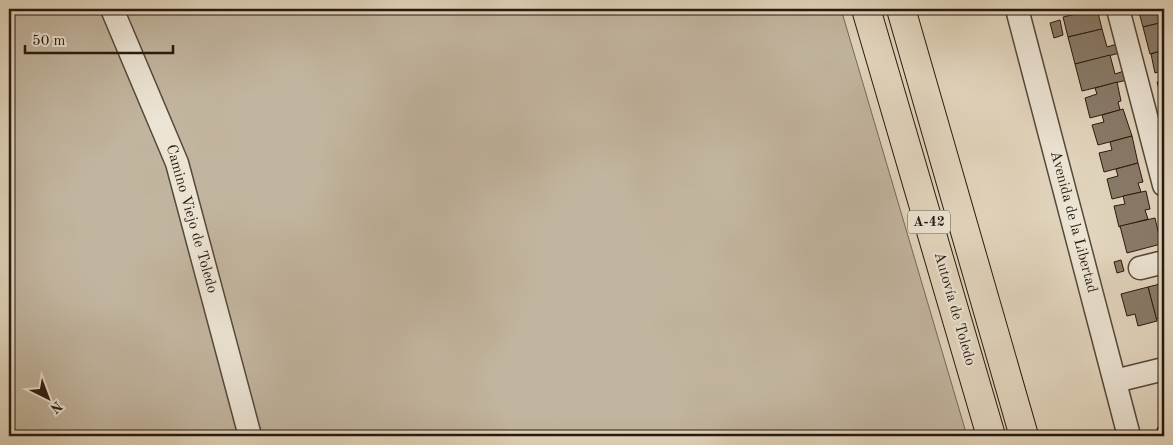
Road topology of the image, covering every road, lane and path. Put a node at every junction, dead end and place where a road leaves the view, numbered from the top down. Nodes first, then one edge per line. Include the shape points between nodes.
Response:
1 (112, 9) edge
2 (866, 9) edge
3 (901, 9) edge
4 (1017, 9) edge
5 (1118, 9) edge
6 (1164, 185) edge
7 (1164, 262) edge
8 (1140, 268) dead end
9 (1164, 369) edge
10 (1115, 381) junction
11 (250, 436) edge
12 (991, 436) edge
13 (1024, 436) edge
14 (1129, 436) edge

1 - 11 street, Camino Viejo de Toledo via 177,163
2 - 12 highway, Autovía de Toledo / A-42
3 - 13 highway, A-42
4 - 10 street, Avenida de la Libertad
5 - 6 street
7 - 8 street
9 - 10 street
10 - 14 street, Avenida de la Libertad

